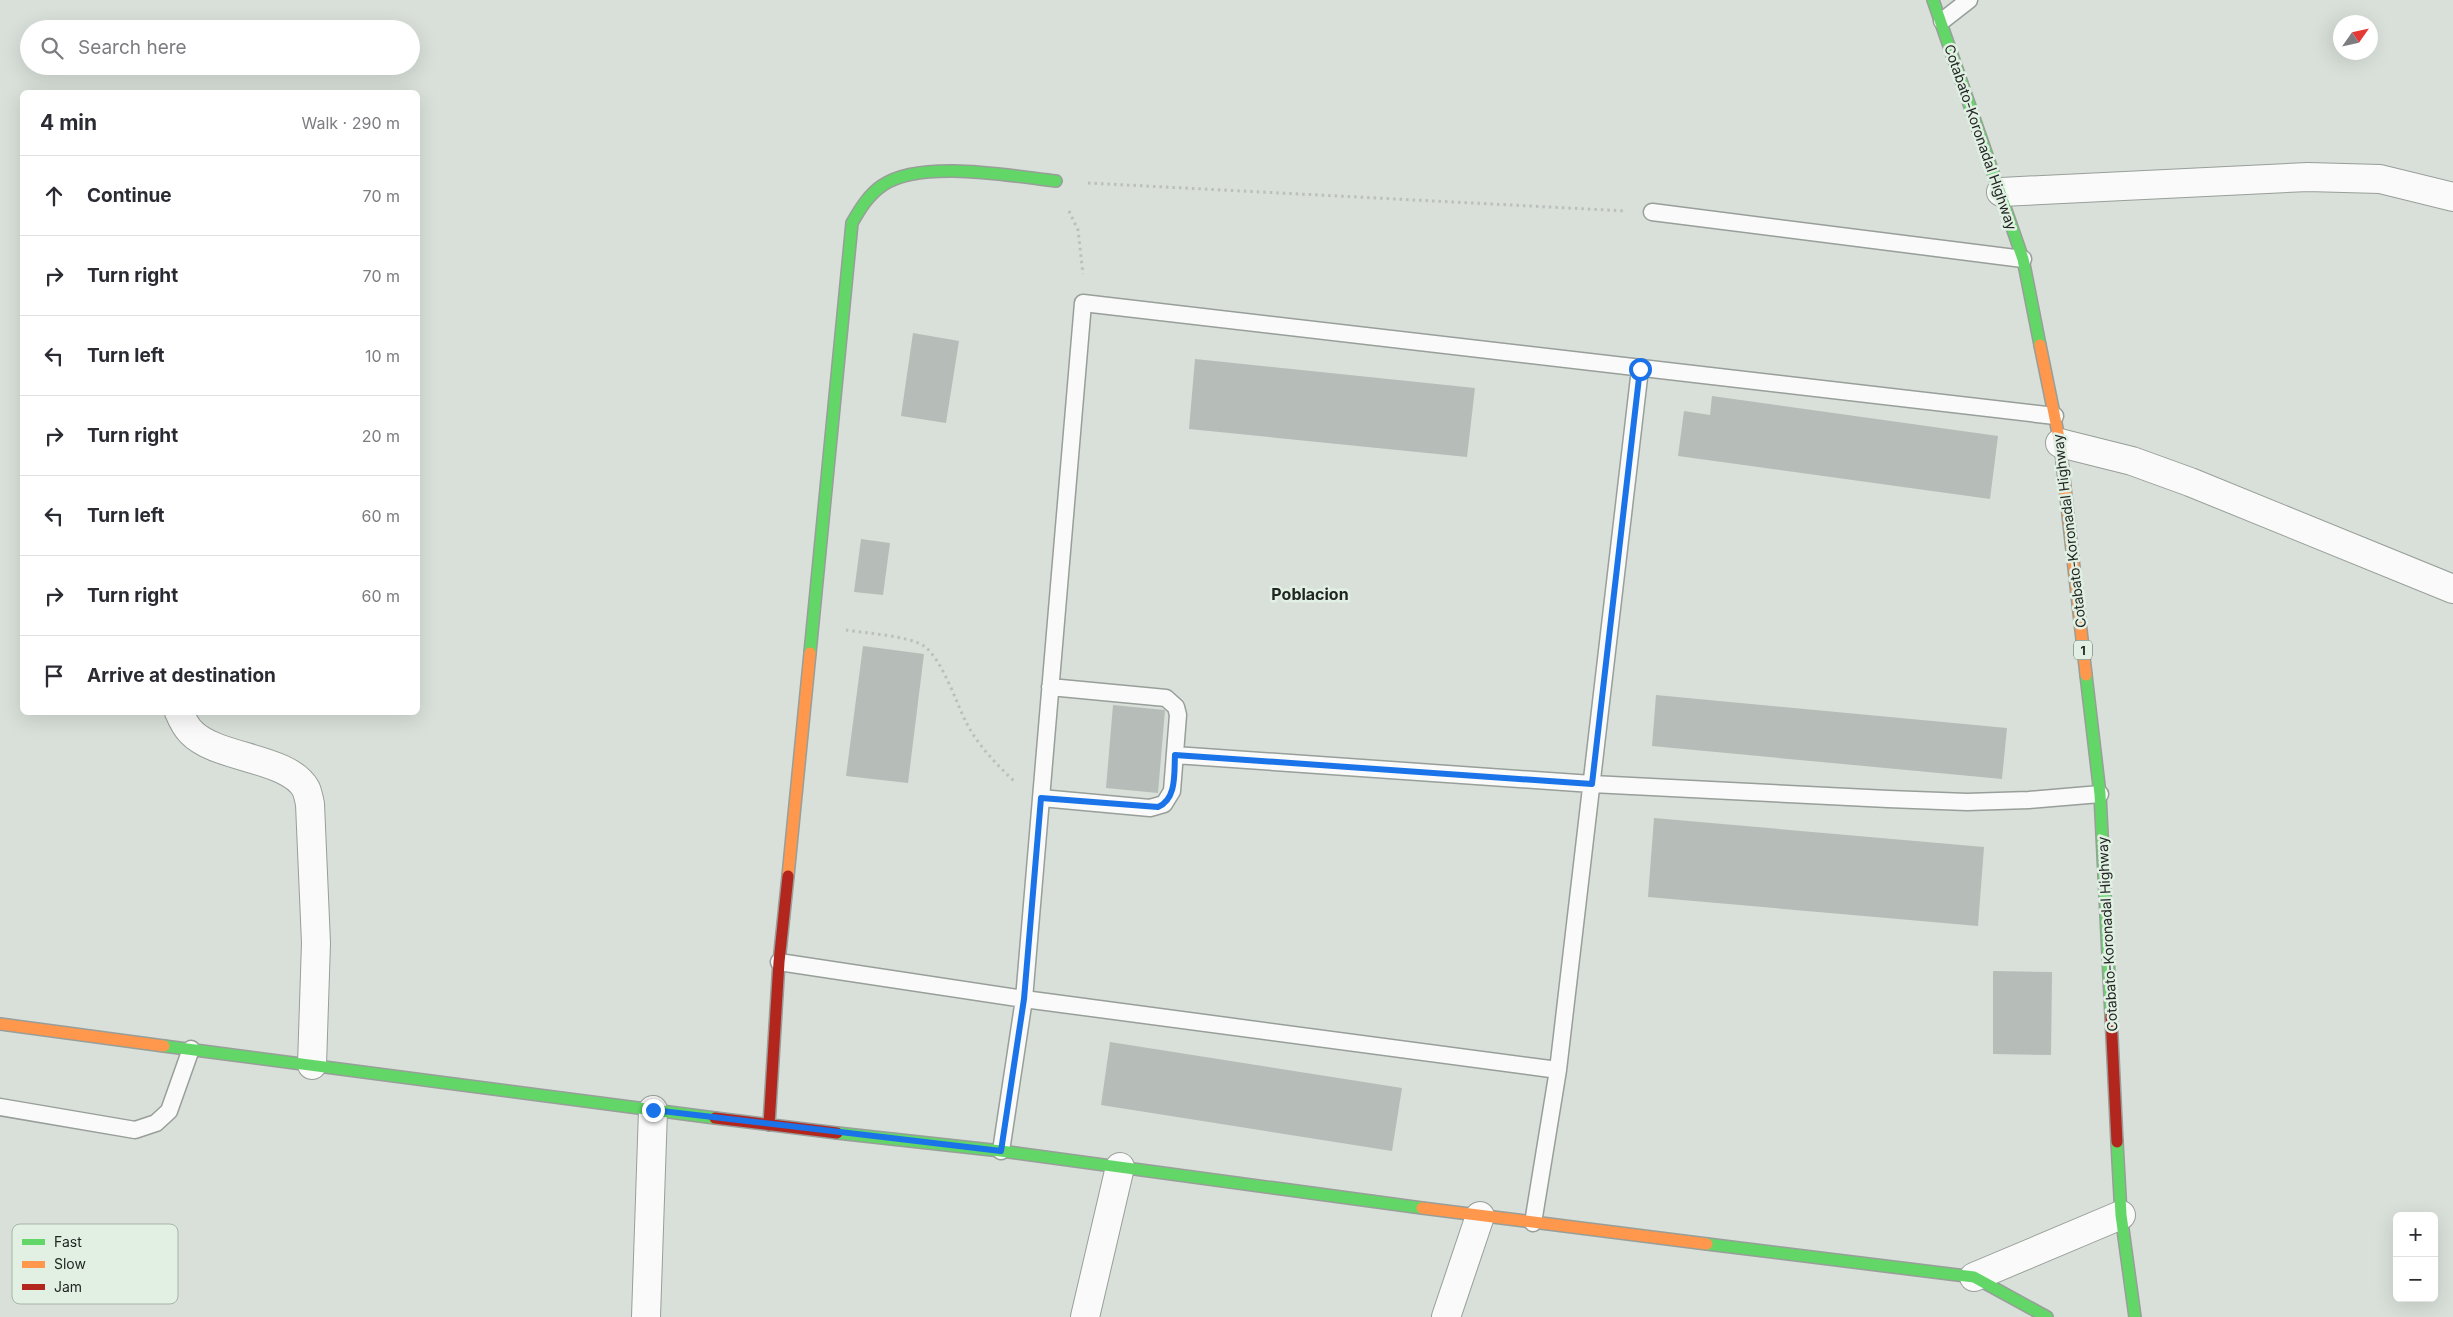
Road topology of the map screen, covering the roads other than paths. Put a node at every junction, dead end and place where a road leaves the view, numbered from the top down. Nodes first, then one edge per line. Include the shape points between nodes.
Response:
1 (1934, 0) edge
2 (1969, 0) edge
3 (1942, 21) junction
4 (1056, 181) road end
5 (2001, 192) junction
6 (2453, 197) edge
7 (1652, 212) road end
8 (2023, 259) junction
9 (1640, 369) junction
10 (2055, 416) junction
11 (2060, 443) junction
12 (2453, 589) edge
13 (1050, 687) junction
14 (181, 715) edge
15 (1175, 755) junction
16 (1592, 784) junction
17 (2100, 794) junction
18 (1041, 798) junction
19 (779, 962) junction
20 (1024, 999) junction
21 (0, 1024) edge
22 (191, 1049) junction
23 (312, 1065) junction
24 (1558, 1070) junction
25 (0, 1107) edge
26 (653, 1110) junction
27 (769, 1125) junction
28 (1001, 1151) junction
29 (1120, 1167) junction
30 (2121, 1215) junction
31 (1480, 1216) junction
32 (1534, 1223) junction
33 (1974, 1277) junction
34 (646, 1317) edge
35 (1085, 1317) edge
36 (1446, 1317) edge
37 (2047, 1317) edge
38 (2135, 1317) edge

1 - 3 main road, Cotabato-Koronadal Highway / 1
2 - 3 lane
3 - 5 main road, Cotabato-Koronadal Highway / 1
4 - 19 main road via 970,173 916,173 888,182 864,201 852,223
5 - 6 street via 2308,177 2380,179
5 - 8 main road, Cotabato-Koronadal Highway / 1
7 - 8 lane
8 - 10 main road, Cotabato-Koronadal Highway / 1
9 - 10 lane
9 - 13 lane via 1083,302
9 - 16 lane
10 - 11 main road, Cotabato-Koronadal Highway / 1
11 - 12 street via 2132,461 2190,482
11 - 17 main road, Cotabato-Koronadal Highway / 1
13 - 15 lane via 1166,698 1176,707 1178,715
13 - 18 lane
14 - 23 street via 192,733 212,745 284,771 299,779 307,790 316,943
15 - 16 lane
15 - 18 lane via 1172,791 1169,799 1158,807
16 - 17 lane via 1967,802
16 - 24 lane
17 - 30 main road, Cotabato-Koronadal Highway / 1
18 - 20 lane
19 - 20 lane
19 - 27 main road
20 - 24 lane
20 - 28 lane
21 - 22 main road
22 - 23 main road
22 - 25 lane via 169,1111 156,1124 135,1130
23 - 26 main road
24 - 32 lane
26 - 27 main road
26 - 34 street
27 - 28 main road
28 - 29 main road
29 - 31 main road
29 - 35 street
30 - 33 street
30 - 38 main road, Cotabato-Koronadal Highway / 1
31 - 32 main road
31 - 36 street
32 - 33 main road
33 - 37 main road

